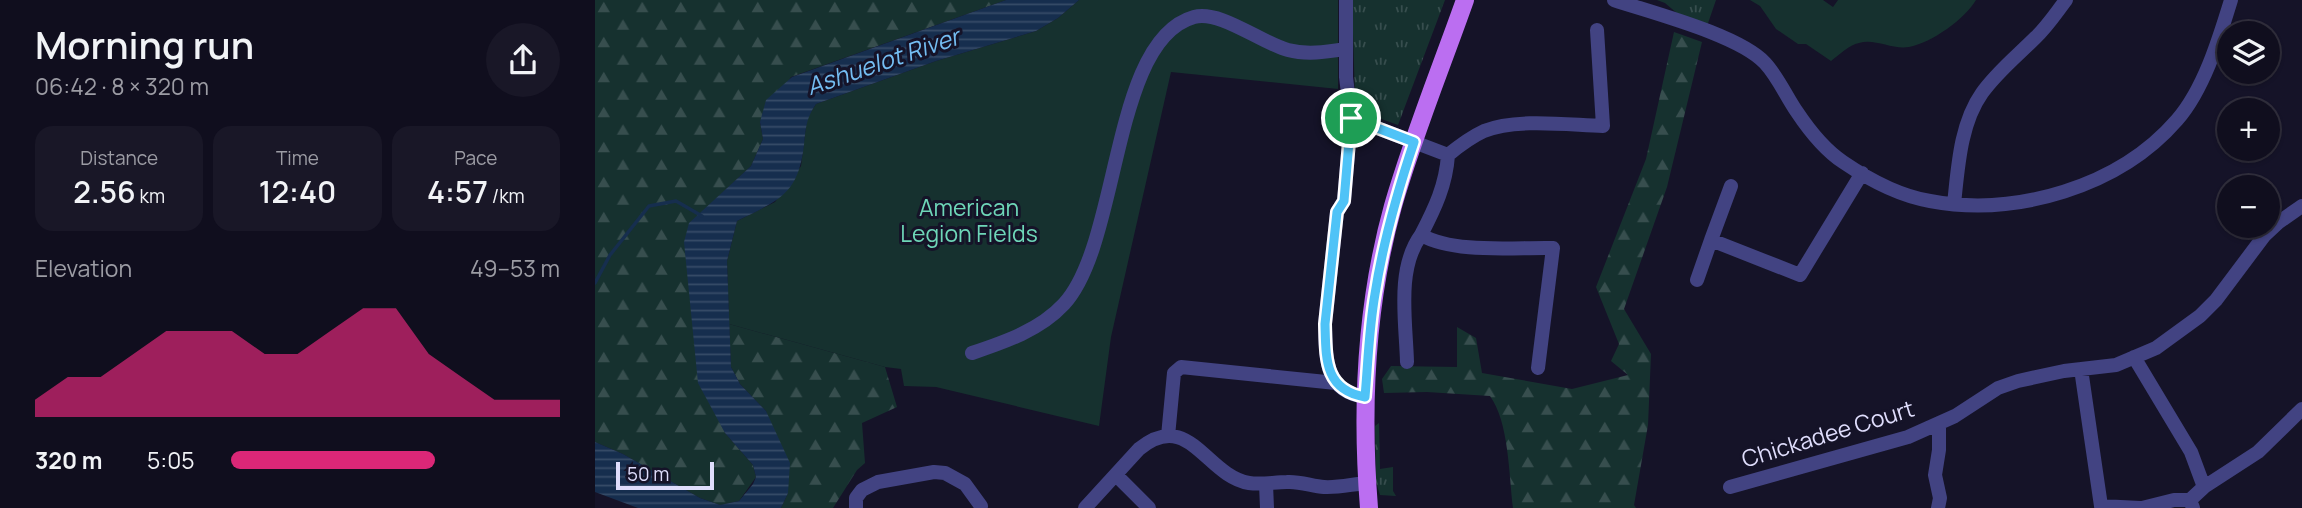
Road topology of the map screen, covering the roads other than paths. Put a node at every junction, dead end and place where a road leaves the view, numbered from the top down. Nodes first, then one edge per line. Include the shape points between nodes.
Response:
1 (1346, 0) edge
2 (1465, 0) edge
3 (1614, 0) edge
4 (2066, 0) edge
5 (2231, 0) edge
6 (1597, 30) dead end
7 (1346, 49) junction
8 (1351, 118) junction
9 (1414, 142) junction
10 (1448, 155) junction
11 (1862, 173) junction
12 (1731, 186) dead end
13 (1954, 204) junction
14 (2302, 206) edge
15 (1422, 235) junction
16 (1711, 240) junction
17 (1697, 280) dead end
18 (972, 353) dead end
19 (2134, 357) junction
20 (1407, 362) dead end
21 (1538, 368) dead end
22 (2081, 369) junction
23 (1336, 383) junction
24 (1365, 397) junction
25 (2302, 409) edge
26 (1939, 424) junction
27 (1168, 436) junction
28 (1116, 475) junction
29 (1367, 483) junction
30 (1266, 484) junction
31 (1730, 487) dead end
32 (2204, 487) junction
33 (2192, 504) edge
34 (984, 507) edge
35 (2101, 507) edge
36 (856, 508) edge
37 (1085, 508) edge
38 (1149, 508) edge
39 (1267, 508) edge
40 (1369, 508) edge
41 (1938, 508) edge
42 (2141, 508) edge

1 - 7 street
2 - 9 main road
3 - 11 street via 1752,51 1778,79 1797,113 1828,150
4 - 13 street via 1980,95 1963,142
5 - 13 street via 2217,46 2194,94 2178,119 2141,153 2092,181 2045,196 1994,206
6 - 10 street via 1603,126 1503,126 1485,131
7 - 8 street
7 - 18 street via 1290,51 1202,16 1171,31 1151,55 1136,86 1094,246 1077,287 1037,326
8 - 9 street
8 - 23 street via 1325,324 1327,358
9 - 10 street
9 - 24 main road via 1384,244
10 - 15 street via 1439,200
11 - 13 street via 1914,197
11 - 16 street via 1800,275
12 - 16 street
14 - 19 street, Chickadee Court via 2264,236 2200,316
15 - 20 street via 1409,256 1406,279
15 - 21 street via 1452,244 1553,248
16 - 17 street
19 - 22 street, Chickadee Court via 2116,365
19 - 32 street via 2191,452
22 - 26 street, Chickadee Court via 1998,388
22 - 35 street
23 - 24 street via 1344,391
23 - 27 street via 1181,367 1174,373
24 - 29 main road
25 - 32 street via 2258,452
26 - 31 street, Chickadee Court
26 - 41 street
27 - 28 street via 1149,441
27 - 30 street via 1193,444 1240,481
28 - 37 street
28 - 38 street
29 - 30 street via 1323,487 1289,481
29 - 40 main road
30 - 39 street
32 - 33 street
33 - 42 street via 2174,500
34 - 36 street via 954,476 934,472 869,485 856,498
35 - 42 street

